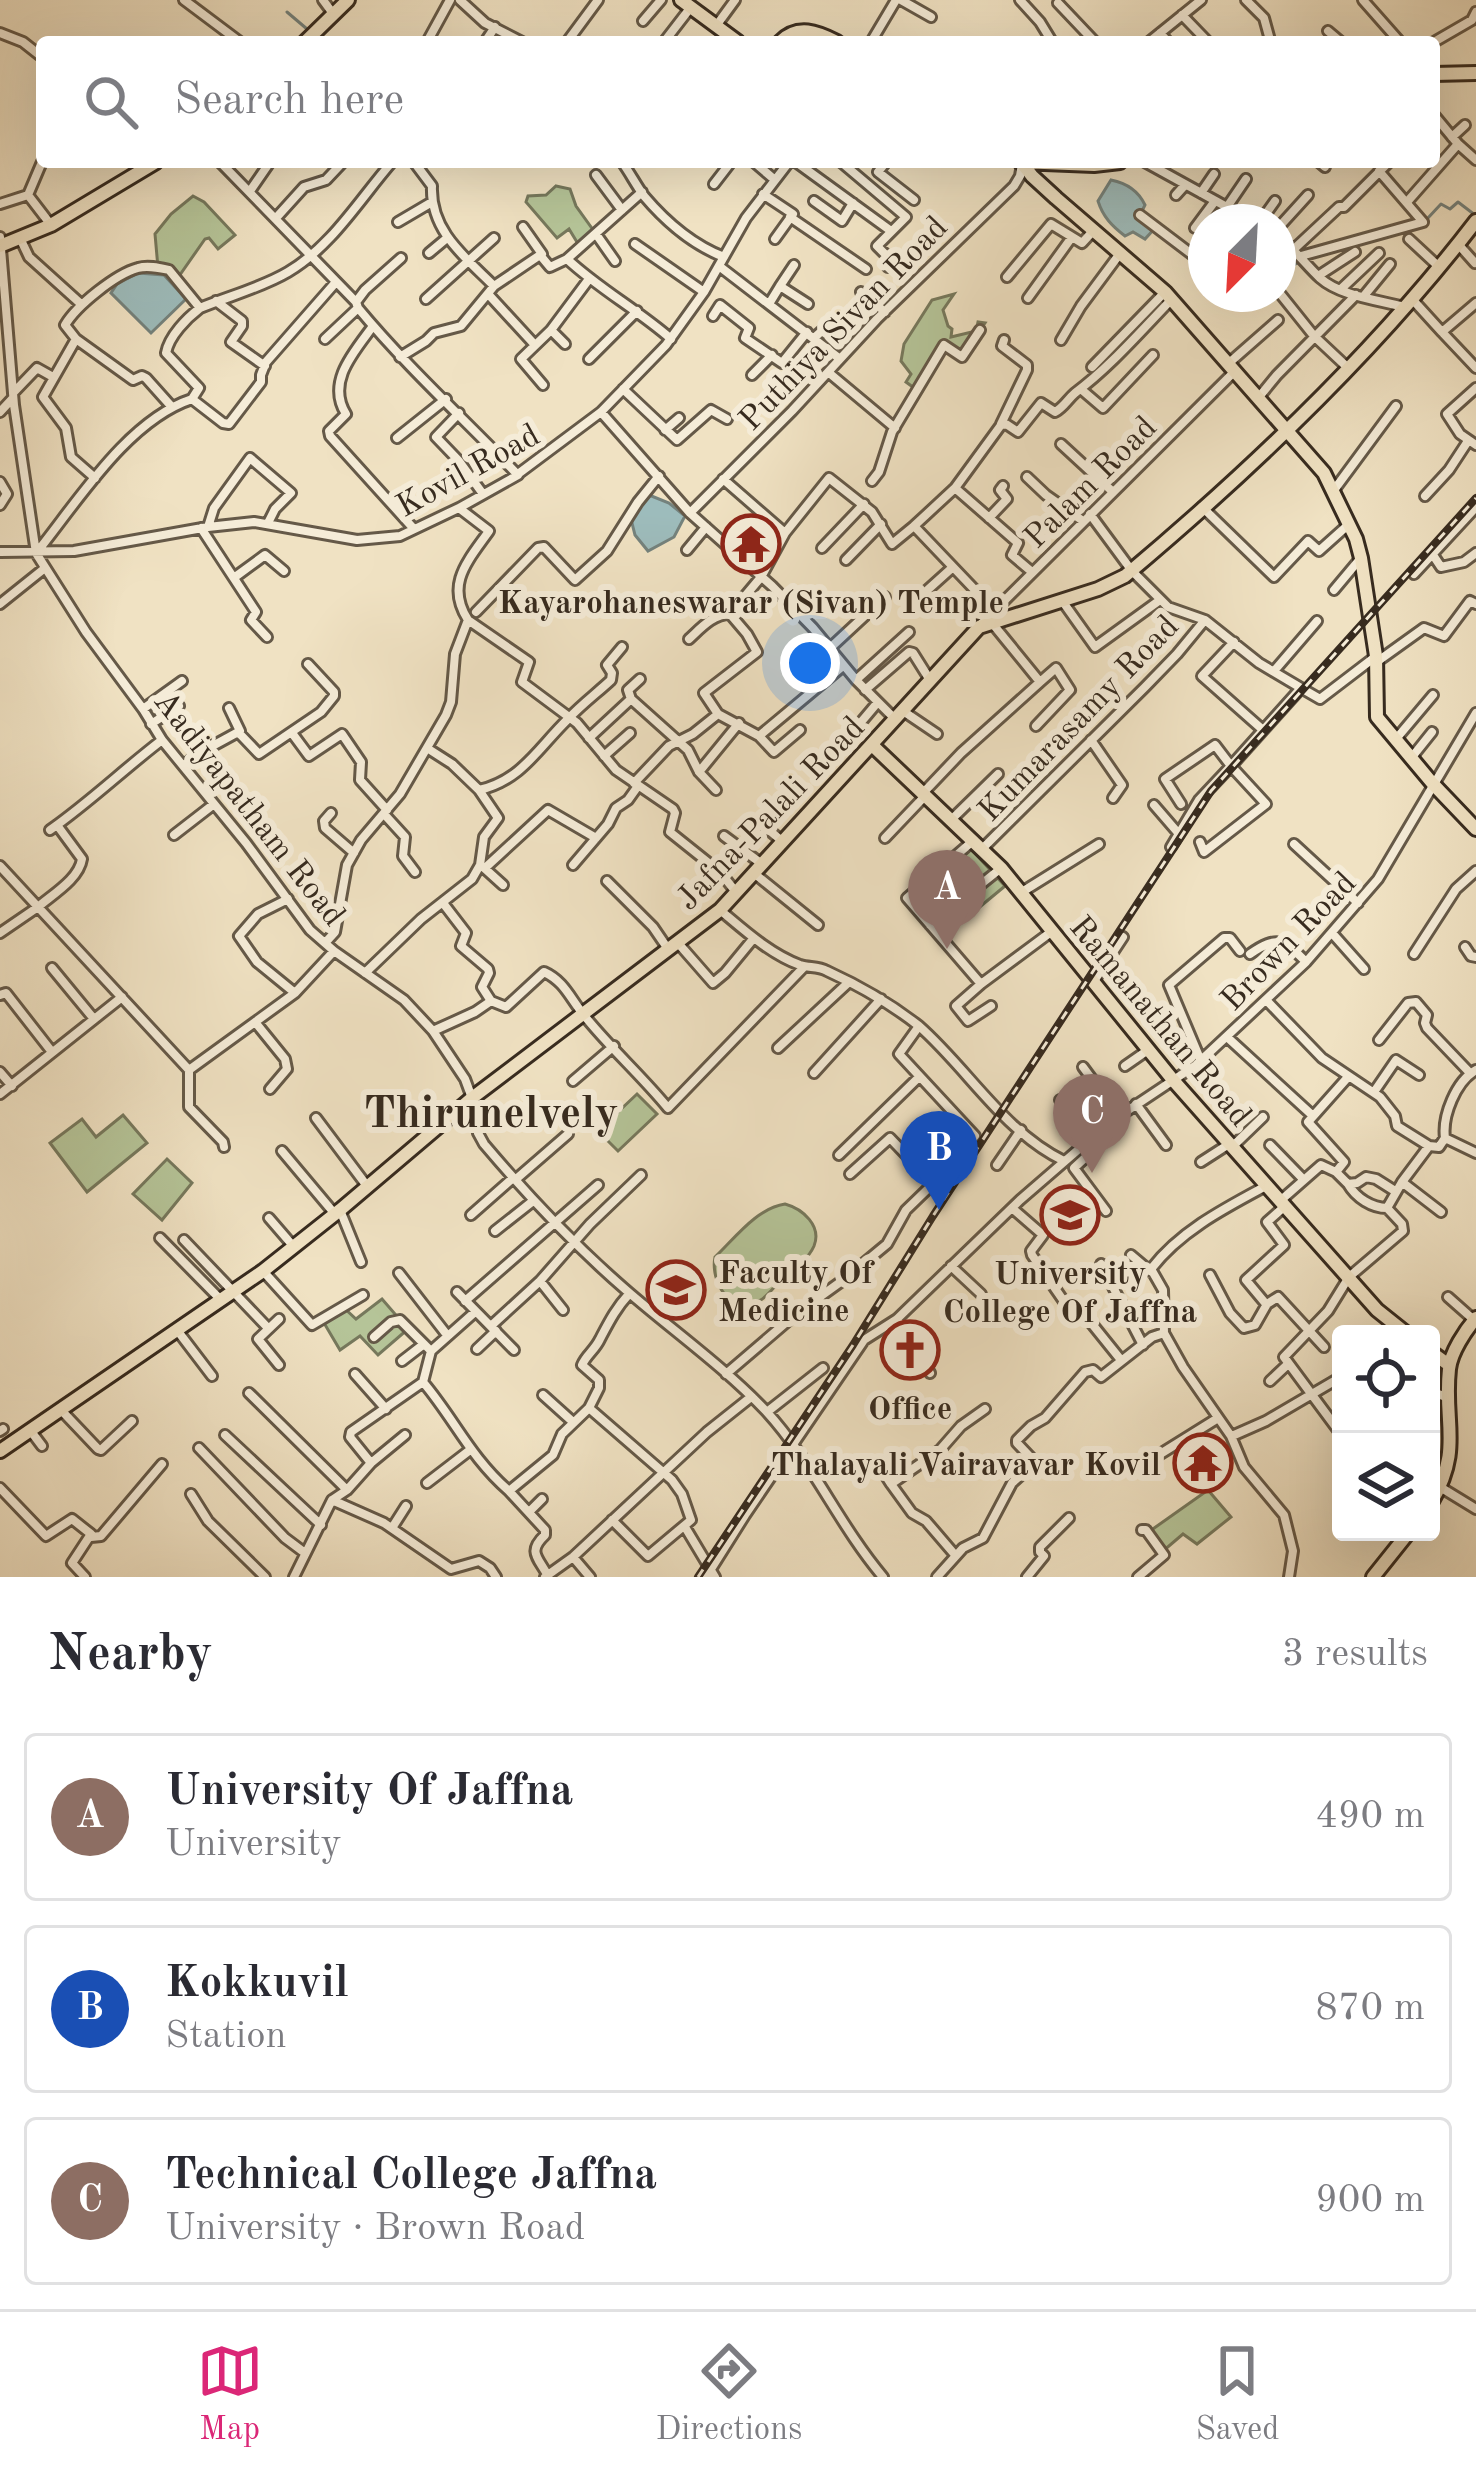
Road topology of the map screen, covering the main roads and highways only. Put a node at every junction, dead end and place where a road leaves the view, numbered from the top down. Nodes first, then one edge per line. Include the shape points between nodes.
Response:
1 (349, 0) edge
2 (686, 4) edge
3 (311, 36) edge
4 (730, 36) edge
5 (787, 36) edge
6 (822, 36) edge
7 (1476, 73) edge
8 (1440, 74) edge
9 (145, 168) edge
10 (1026, 168) edge
11 (1476, 221) edge
12 (0, 246) edge
13 (1288, 430) junction
14 (872, 746) junction
15 (1476, 830) edge
16 (1475, 1319) edge
17 (1396, 1325) edge
18 (1440, 1358) edge
19 (1449, 1365) junction
20 (1440, 1388) edge
21 (1440, 1410) edge
22 (0, 1450) edge
23 (1440, 1481) edge
24 (1402, 1541) edge
25 (1373, 1577) edge

1 - 3 main road
2 - 4 main road
5 - 6 main road
7 - 8 main road
9 - 12 main road
10 - 13 main road via 1169,295
11 - 13 main road, Jafna-Palali Road
13 - 14 main road, Jafna-Palali Road via 1118,581 988,619
13 - 15 main road via 1334,490 1361,558 1377,717
14 - 17 main road, Ramanathan Road via 1001,868 1173,1080
14 - 22 main road, Jafna-Palali Road via 720,910 262,1271
16 - 19 main road
18 - 19 main road
19 - 20 main road
21 - 23 main road via 1450,1457
24 - 25 main road

